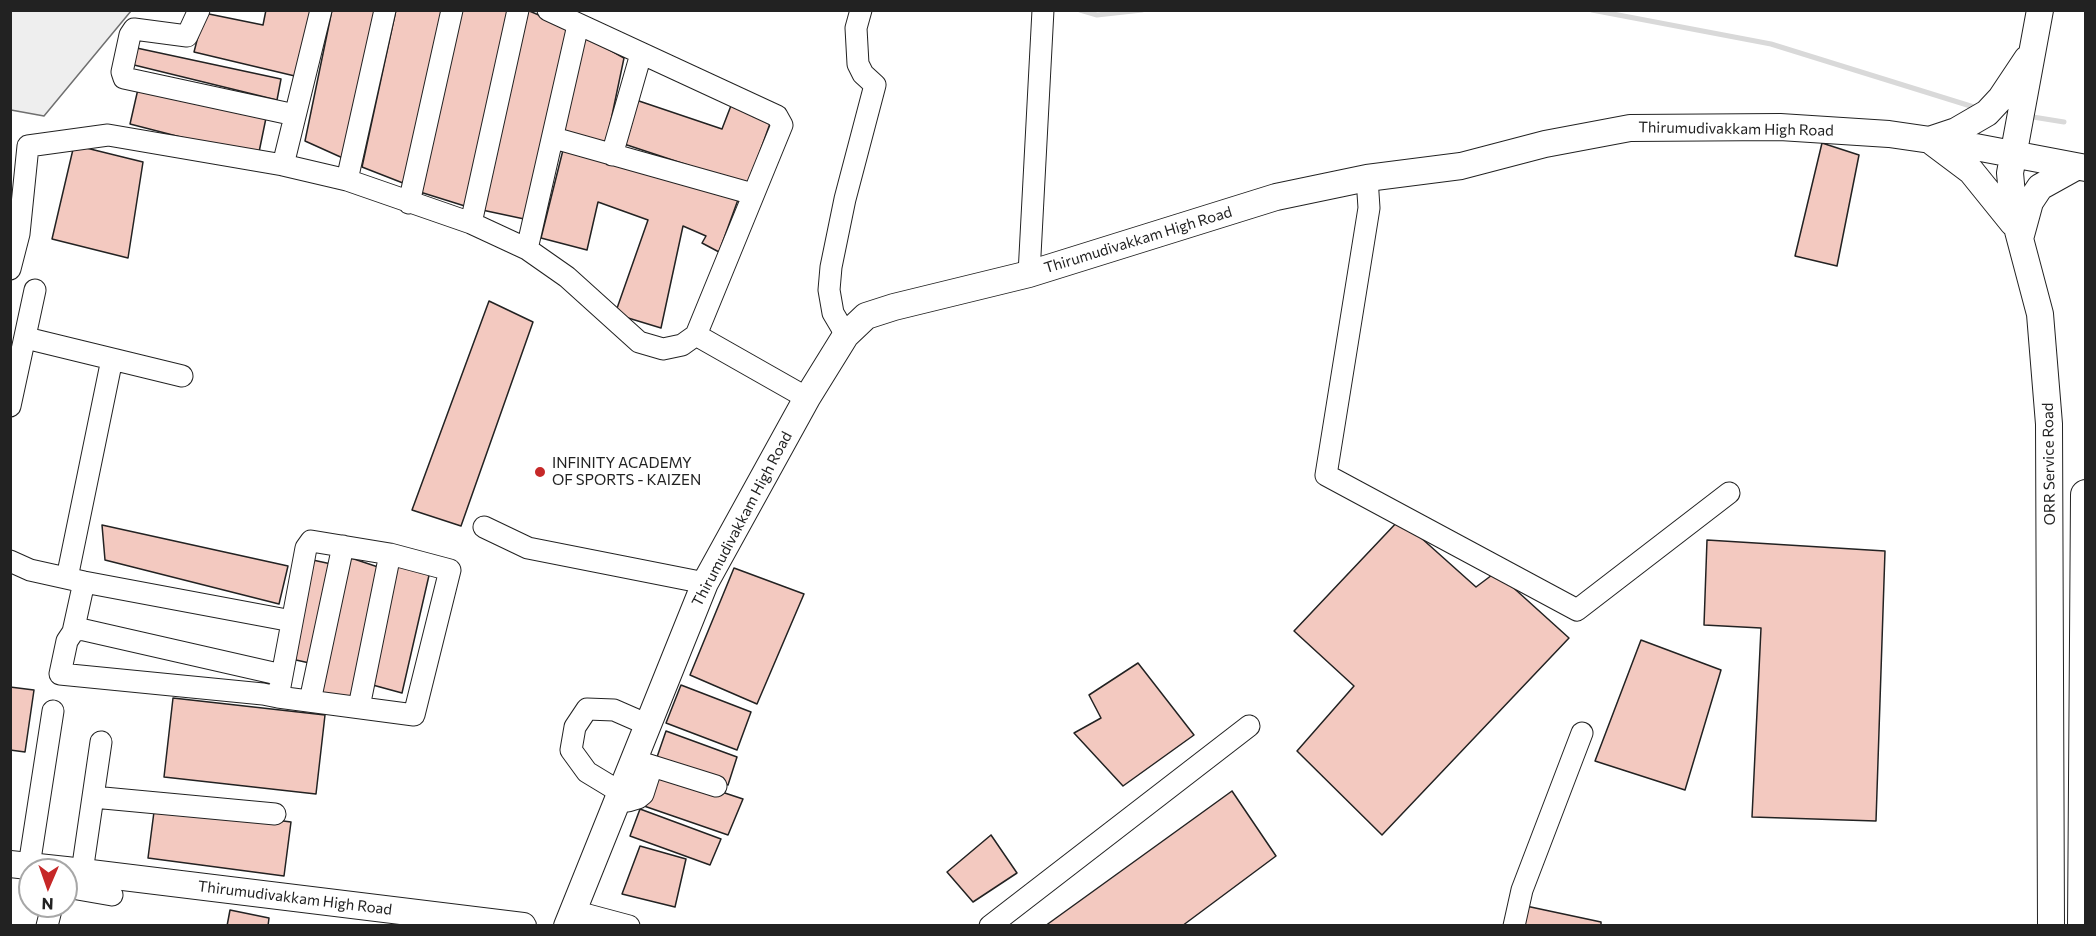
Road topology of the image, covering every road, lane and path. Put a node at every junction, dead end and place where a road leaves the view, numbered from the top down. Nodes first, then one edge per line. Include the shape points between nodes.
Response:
1 (199, 10) edge
2 (321, 10) edge
3 (385, 10) edge
4 (452, 10) edge
5 (518, 10) edge
6 (548, 10) edge
7 (861, 10) edge
8 (2040, 10) edge
9 (1043, 12) edge
10 (578, 25) junction
11 (2037, 35) junction
12 (641, 54) junction
13 (2024, 101) junction
14 (295, 115) junction
15 (554, 138) junction
16 (1929, 140) junction
17 (2014, 154) junction
18 (612, 155) junction
19 (283, 165) junction
20 (2074, 166) edge
21 (1367, 178) junction
22 (347, 180) junction
23 (753, 194) junction
24 (409, 203) junction
25 (471, 223) junction
26 (2018, 235) junction
27 (527, 249) junction
28 (10, 269) edge
29 (1029, 274) junction
30 (35, 290) dead end
31 (696, 334) junction
32 (846, 335) junction
33 (26, 338) junction
34 (112, 359) junction
35 (182, 376) dead end
36 (807, 398) junction
37 (10, 406) edge
38 (1730, 494) dead end
39 (2085, 495) edge
40 (484, 527) dead end
41 (343, 546) junction
42 (390, 554) junction
43 (10, 561) edge
44 (76, 580) junction
45 (705, 583) junction
46 (292, 621) junction
47 (73, 632) junction
48 (282, 675) junction
49 (278, 697) junction
50 (310, 701) junction
51 (359, 707) junction
52 (53, 711) dead end
53 (646, 724) junction
54 (1249, 726) dead end
55 (1582, 733) dead end
56 (100, 742) dead end
57 (643, 763) junction
58 (716, 786) dead end
59 (618, 795) junction
60 (93, 797) junction
61 (274, 814) dead end
62 (22, 858) edge
63 (78, 872) edge
64 (78, 877) edge
65 (78, 878) edge
66 (112, 896) dead end
67 (570, 918) edge
68 (485, 924) edge
69 (524, 926) edge
70 (629, 926) edge
71 (990, 926) edge
72 (1514, 926) edge
73 (2051, 926) edge
74 (2083, 926) edge

1 - 14 street via 187,36 134,29 122,72 124,78
2 - 14 street
3 - 22 street
4 - 24 street
5 - 25 street
6 - 10 street
7 - 32 street via 856,28 858,64 875,85 845,199 829,290 833,313
8 - 11 main road, ORR Service Road
9 - 29 street
10 - 12 street
10 - 15 street
11 - 13 main road, ORR Service Road
11 - 16 main road via 2015,79 1987,113 1956,131
12 - 18 street
12 - 23 street via 777,116 782,125 779,137
13 - 17 main road, ORR Service Road
13 - 20 main road via 2031,134 2039,145
14 - 19 street
15 - 18 street
15 - 27 street
16 - 17 main road, Thirumudivakkam High Road
16 - 21 main road, Thirumudivakkam High Road via 1780,127 1630,128 1545,144 1461,166
16 - 26 main road via 1971,171 2001,206
17 - 20 main road, Thirumudivakkam High Road
17 - 26 main road, ORR Service Road via 2010,191
18 - 23 street
19 - 22 street
19 - 28 street via 108,135 28,146 19,234
20 - 26 main road via 2040,187
21 - 29 main road, Thirumudivakkam High Road via 1276,197
21 - 38 street via 1369,208 1326,476 1577,610
22 - 24 street
23 - 31 street
24 - 25 street
25 - 27 street
26 - 73 main road, ORR Service Road via 2040,314 2049,424
27 - 31 street via 567,277 639,342 663,349 682,345
29 - 32 main road, Thirumudivakkam High Road via 894,306 866,316
30 - 33 street
31 - 36 street
32 - 36 main road, Thirumudivakkam High Road
33 - 34 street
33 - 37 street
34 - 35 street
34 - 44 street
36 - 45 main road, Thirumudivakkam High Road
39 - 74 highway
40 - 45 street via 528,548
41 - 42 street
41 - 46 street via 316,540 308,543
41 - 50 street
42 - 51 street
42 - 51 street via 450,570 414,715
43 - 44 street via 30,570
44 - 46 street
44 - 47 street
45 - 53 main road, Thirumudivakkam High Road
46 - 48 street
47 - 48 street via 80,629
47 - 49 street via 67,641 60,674
48 - 49 street
49 - 50 street
50 - 51 street
52 - 62 street
53 - 57 main road, Thirumudivakkam High Road
53 - 59 street via 614,710 587,709 575,727 571,750 587,772
54 - 71 street
55 - 72 street via 1522,890
56 - 60 street
57 - 58 street
57 - 59 main road, Thirumudivakkam High Road
59 - 67 main road, Thirumudivakkam High Road
60 - 61 street
60 - 63 street
64 - 68 main road, Thirumudivakkam High Road
65 - 66 street
67 - 70 street
68 - 69 main road, Thirumudivakkam High Road

